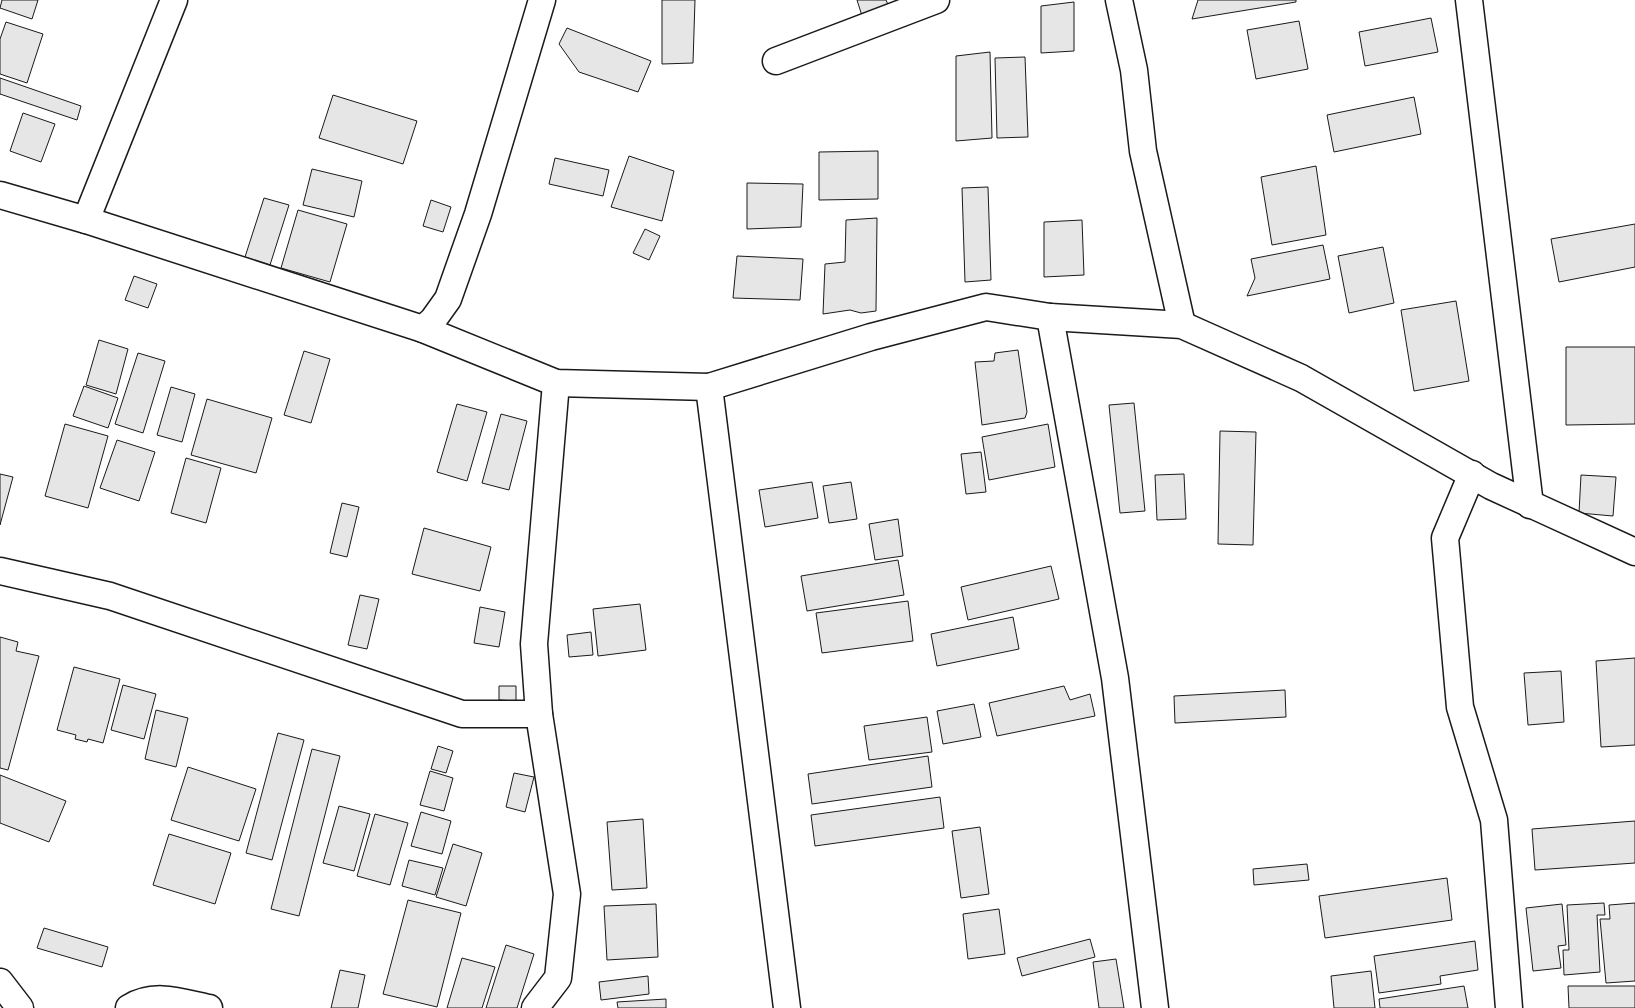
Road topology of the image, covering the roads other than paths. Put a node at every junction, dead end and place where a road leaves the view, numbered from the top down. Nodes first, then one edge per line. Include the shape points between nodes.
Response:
1 (174, 0) edge
2 (542, 0) edge
3 (936, 0) edge
4 (1119, 0) edge
5 (1469, 0) edge
6 (776, 61) dead end
7 (0, 195) edge
8 (86, 220) junction
9 (1050, 317) junction
10 (1182, 325) junction
11 (423, 329) junction
12 (556, 383) junction
13 (708, 387) junction
14 (1472, 474) junction
15 (1530, 505) junction
16 (1635, 552) edge
17 (0, 571) edge
18 (539, 714) junction
19 (0, 982) edge
20 (20, 1008) edge
21 (129, 1008) edge
22 (209, 1008) edge
23 (534, 1008) edge
24 (787, 1008) edge
25 (1155, 1008) edge
26 (1508, 1008) edge

1 - 8 street
2 - 11 street via 478,214 448,299 434,320
3 - 6 street
4 - 10 street via 1134,70 1143,151
5 - 15 street
7 - 8 street
8 - 11 street
9 - 10 street
9 - 13 street via 986,306
9 - 25 street via 1115,678
10 - 14 street via 1301,378
11 - 12 street
12 - 13 street
12 - 18 street via 534,644
13 - 24 street
14 - 15 street
14 - 26 street via 1445,538 1460,707 1494,820
15 - 16 street
17 - 18 street via 110,596 462,714
18 - 23 street via 567,894 558,978
19 - 20 street
21 - 22 street via 141,1001 158,998

